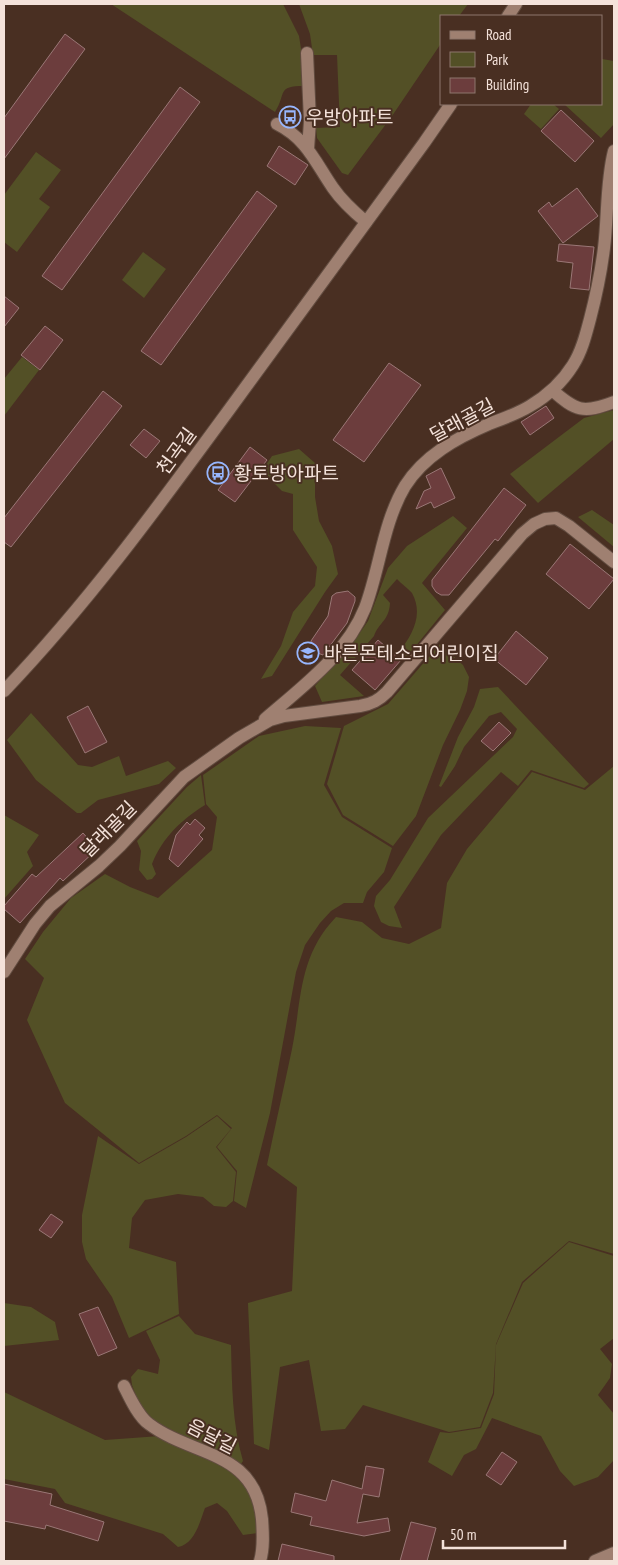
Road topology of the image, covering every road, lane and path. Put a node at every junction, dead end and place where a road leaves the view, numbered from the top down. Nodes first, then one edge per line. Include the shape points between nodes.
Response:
1 (516, 4) edge
2 (509, 15) edge
3 (307, 53) dead end
4 (450, 105) edge
5 (277, 124) dead end
6 (308, 149) junction
7 (614, 151) edge
8 (366, 222) junction
9 (552, 390) junction
10 (614, 402) edge
11 (614, 562) edge
12 (4, 691) edge
13 (255, 728) junction
14 (4, 972) edge
15 (124, 1386) dead end
16 (614, 1553) edge
17 (260, 1561) edge
18 (596, 1561) edge

1 - 2 street
3 - 6 street
4 - 8 street, 천곡길
5 - 6 street via 294,134
6 - 8 street via 338,194
7 - 9 street, 달래골길 via 598,287 576,359
8 - 12 street, 천곡길 via 102,581
9 - 10 street via 578,409 589,410
9 - 13 street, 달래골길 via 522,411 446,446 413,475 394,509 368,600 351,636 322,669
11 - 13 street, 달래골길 via 569,526 556,518 545,518 522,534 380,699 360,706 284,716
13 - 14 street, 달래골길 via 184,777 120,846 50,906
15 - 17 street, 음달길 via 147,1423 226,1461 250,1483 260,1504 263,1533
16 - 18 street

